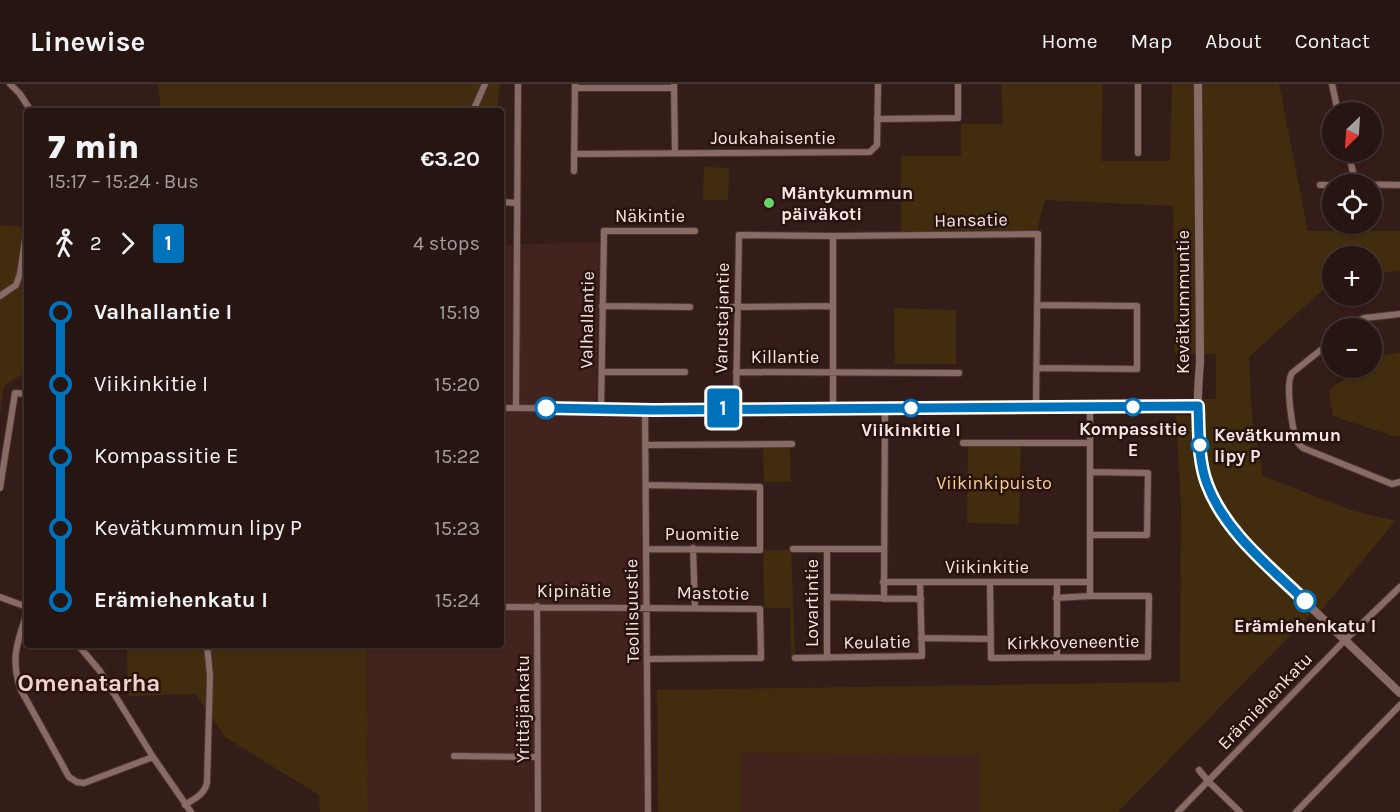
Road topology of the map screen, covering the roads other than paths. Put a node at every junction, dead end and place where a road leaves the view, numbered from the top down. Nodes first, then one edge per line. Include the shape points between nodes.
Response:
1 (10, 84) edge
2 (485, 84) edge
3 (518, 84) edge
4 (878, 84) edge
5 (958, 84) edge
6 (1138, 84) edge
7 (1198, 84) edge
8 (1332, 84) edge
9 (574, 86) edge
10 (674, 86) edge
11 (1336, 102) edge
12 (29, 108) edge
13 (474, 108) edge
14 (877, 119) junction
15 (675, 153) junction
16 (1138, 153) dead end
17 (574, 154) junction
18 (574, 171) dead end
19 (1382, 185) edge
20 (1400, 185) edge
21 (504, 202) edge
22 (517, 203) junction
23 (604, 231) joint
24 (696, 231) dead end
25 (833, 236) junction
26 (24, 247) edge
27 (0, 296) edge
28 (1037, 305) junction
29 (602, 306) junction
30 (833, 306) junction
31 (690, 307) dead end
32 (734, 307) junction
33 (1400, 314) edge
34 (1364, 318) edge
35 (1322, 349) edge
36 (1037, 368) junction
37 (602, 372) junction
38 (685, 372) dead end
39 (736, 372) junction
40 (833, 372) junction
41 (959, 373) dead end
42 (24, 394) edge
43 (736, 402) dead end
44 (1036, 406) junction
45 (1198, 406) junction
46 (1090, 407) junction
47 (504, 408) edge
48 (516, 408) junction
49 (833, 408) junction
50 (885, 408) junction
51 (601, 409) junction
52 (645, 409) junction
53 (963, 443) dead end
54 (1089, 443) junction
55 (792, 444) dead end
56 (646, 445) junction
57 (1090, 471) junction
58 (1400, 482) edge
59 (646, 485) junction
60 (0, 488) edge
61 (1090, 535) junction
62 (693, 548) junction
63 (646, 549) junction
64 (793, 549) dead end
65 (827, 549) junction
66 (883, 549) junction
67 (883, 582) junction
68 (920, 582) junction
69 (1056, 582) junction
70 (1090, 582) junction
71 (990, 583) junction
72 (1400, 587) edge
73 (1090, 596) junction
74 (0, 597) edge
75 (827, 597) junction
76 (1056, 598) junction
77 (884, 599) junction
78 (921, 599) junction
79 (24, 606) edge
80 (504, 606) edge
81 (537, 606) junction
82 (646, 607) junction
83 (695, 608) junction
84 (24, 621) edge
85 (921, 638) junction
86 (990, 639) junction
87 (1345, 640) junction
88 (81, 648) edge
89 (207, 648) edge
90 (1057, 657) junction
91 (795, 658) dead end
92 (827, 658) junction
93 (647, 659) junction
94 (1400, 693) edge
95 (1400, 705) edge
96 (454, 756) dead end
97 (153, 757) junction
98 (538, 757) junction
99 (1199, 770) dead end
100 (1208, 781) junction
101 (185, 805) junction
102 (191, 812) edge
103 (538, 812) edge
104 (648, 812) edge
105 (1178, 812) edge
106 (1240, 812) edge
107 (1296, 812) edge

1 - 12 street
2 - 13 street
3 - 22 street
4 - 14 street, Joukahaisentie
5 - 14 street via 958,118
6 - 16 street
7 - 45 street, Kevätkummuntie
8 - 11 street
9 - 10 street
9 - 17 street
10 - 15 street
14 - 15 street, Joukahaisentie via 877,145 870,152
15 - 17 street, Joukahaisentie
17 - 18 street
19 - 20 street
21 - 22 street
22 - 48 street
23 - 24 street, Näkintie
23 - 29 street, Valhallantie
25 - 28 street, Hansatie via 1038,234
25 - 30 street
25 - 32 street, Varustajantie via 739,235
26 - 27 street via 16,285
28 - 36 street, Hansatie
28 - 36 street via 1137,306 1137,369
29 - 31 street
29 - 37 street, Valhallantie
30 - 32 street
30 - 40 street
32 - 39 street, Varustajantie
33 - 34 street
35 - 58 street via 1288,378 1297,443 1392,484
36 - 44 street, Hansatie
37 - 38 street
37 - 51 street, Valhallantie
39 - 40 street, Killantie
39 - 43 street, Varustajantie
40 - 41 street, Killantie
40 - 49 street
42 - 60 street via 15,393
44 - 46 street
44 - 50 street
45 - 46 street
45 - 87 street, Kevätkummuntie via 1203,468 1218,509 1247,545
46 - 54 street
47 - 48 street
48 - 51 street
49 - 50 street
49 - 52 street
50 - 66 street
51 - 52 street
52 - 56 street, Teollisuustie
53 - 54 street
54 - 57 street
55 - 56 street
56 - 59 street, Teollisuustie
57 - 61 street
57 - 61 street via 1148,473 1147,535
59 - 62 street, Puomitie via 760,487 760,550
59 - 63 street, Teollisuustie
61 - 70 street
62 - 63 street, Puomitie
62 - 83 street
63 - 82 street, Teollisuustie
64 - 65 street
65 - 66 street
65 - 75 street, Lovartintie
66 - 67 street
67 - 68 street, Viikinkitie
67 - 77 street
68 - 71 street, Viikinkitie
68 - 78 street, Keulatie
69 - 70 street, Viikinkitie
69 - 71 street, Viikinkitie
69 - 76 street
70 - 73 street
71 - 86 street
72 - 87 street, Erämiehenkatu
73 - 76 street, Kirkkoveneentie
73 - 90 street, Kirkkoveneentie via 1149,597 1148,657
74 - 79 street
75 - 77 street
75 - 92 street, Lovartintie
76 - 90 street
77 - 78 street
78 - 85 street, Keulatie
80 - 81 street, Kipinätie
81 - 82 street, Kipinätie
81 - 98 street, Yrittäjänkatu
82 - 83 street, Mastotie
82 - 93 street, Teollisuustie
83 - 93 street, Mastotie via 760,609 761,658
84 - 97 street via 15,645 16,676 69,777 84,783
85 - 86 street
85 - 92 street, Keulatie via 922,656
86 - 90 street, Kirkkoveneentie via 991,658
87 - 94 street, Kevätkummuntie
87 - 100 street, Erämiehenkatu
88 - 97 street via 100,671
89 - 101 street via 207,783 200,796
91 - 92 street, Keulatie
93 - 104 street, Teollisuustie
95 - 107 street
96 - 98 street
97 - 101 street
98 - 103 street, Yrittäjänkatu
99 - 100 street
100 - 105 street, Erämiehenkatu
100 - 106 street
101 - 102 street

